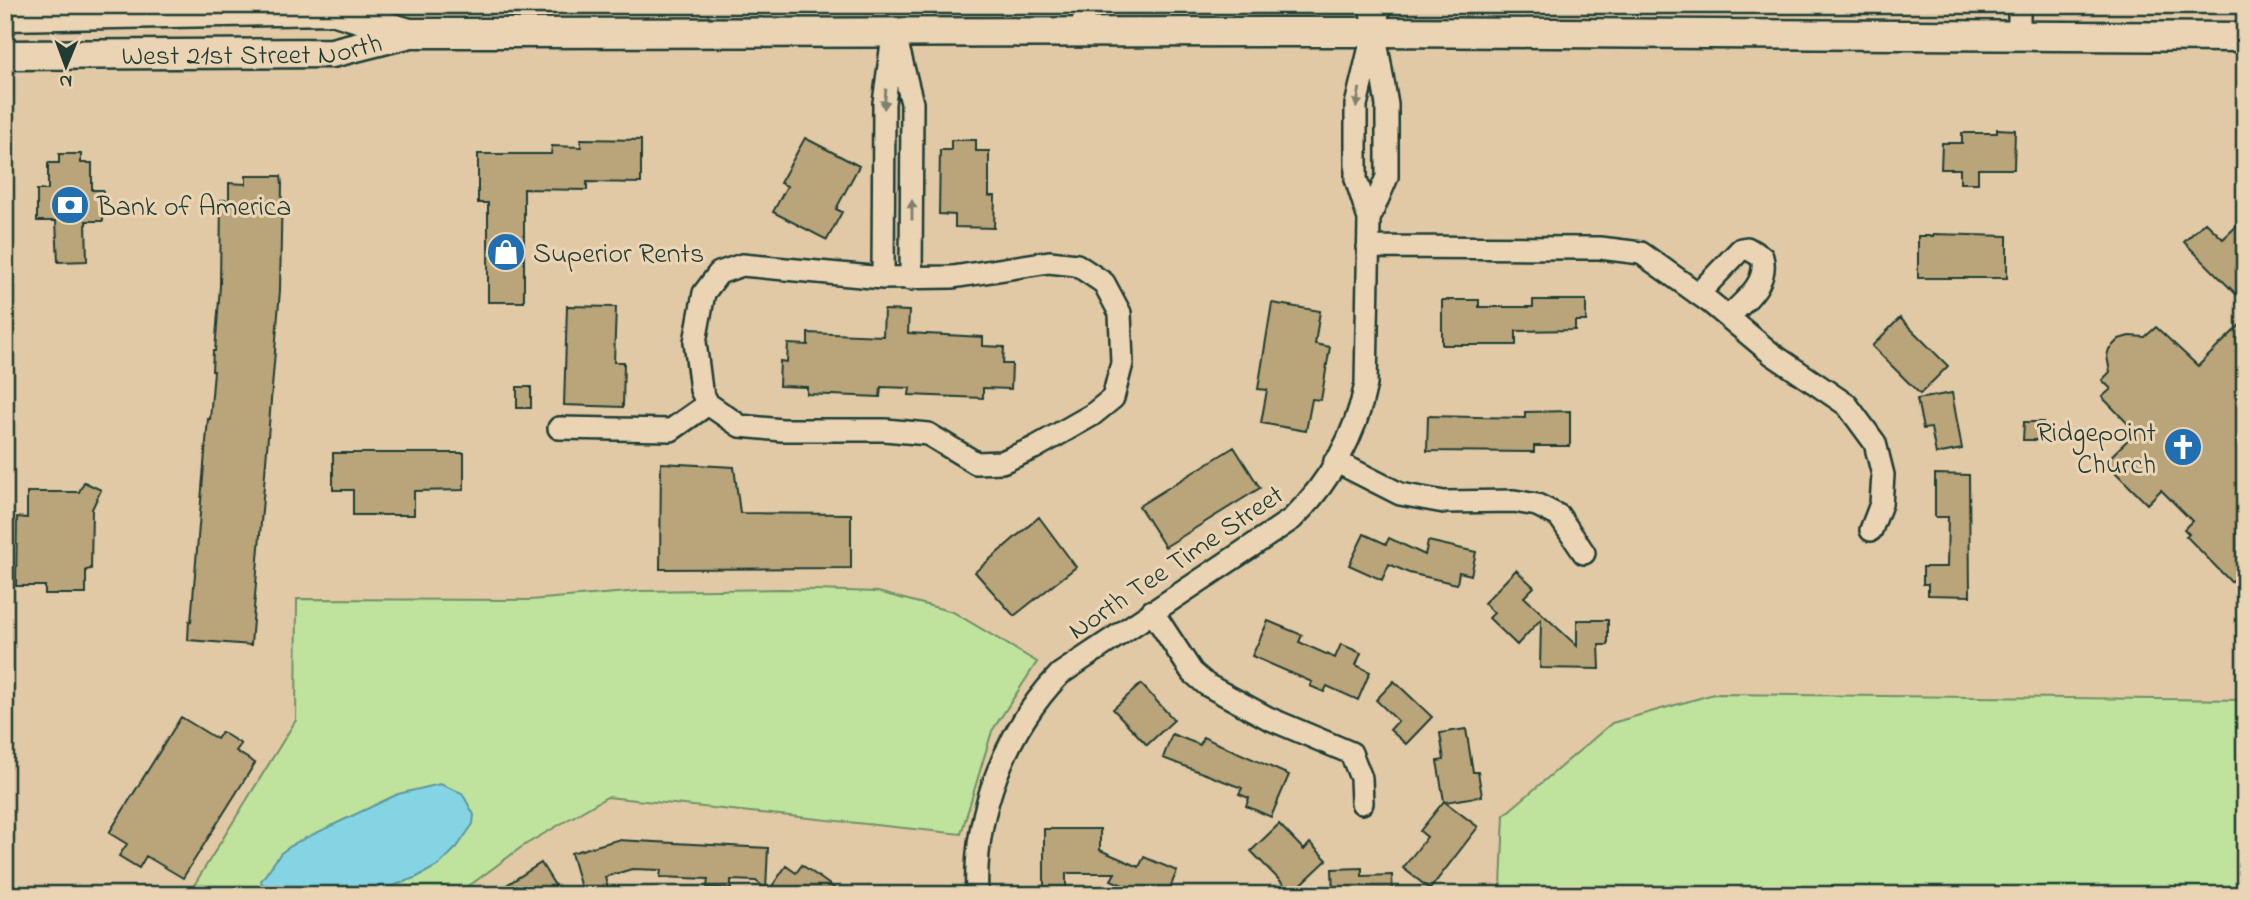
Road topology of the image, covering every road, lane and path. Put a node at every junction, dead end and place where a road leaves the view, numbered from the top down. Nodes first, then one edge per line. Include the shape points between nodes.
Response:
1 (2019, 5) edge
2 (1374, 14) edge
3 (5, 16) edge
4 (1084, 18) edge
5 (894, 31) junction
6 (411, 33) junction
7 (2018, 36) junction
8 (2245, 37) edge
9 (5, 55) edge
10 (1369, 219) junction
11 (1368, 247) junction
12 (883, 278) junction
13 (911, 279) junction
14 (1698, 294) junction
15 (1728, 317) junction
16 (708, 404) junction
17 (559, 428) dead end
18 (1335, 461) junction
19 (1871, 530) dead end
20 (1584, 554) dead end
21 (1152, 611) junction
22 (1362, 803) dead end
23 (978, 895) edge

1 - 7 street
2 - 4 main road, West 21st Street North
2 - 7 main road, West 21st Street North
2 -> 10 street, North Tee Time Street via 1356,105 1356,178
2 - 10 street, North Tee Time Street via 1387,105 1387,177
3 - 6 main road, West 21st Street North via 332,10
4 - 5 main road, West 21st Street North
5 - 6 main road, West 21st Street North
5 -> 12 street via 884,103
13 -> 5 street via 912,103
6 - 9 main road, West 21st Street North via 332,53
7 - 8 main road, West 21st Street North
10 - 11 street, North Tee Time Street
11 - 14 street via 1600,248 1641,253
11 - 18 street, North Tee Time Street via 1366,384 1352,435
12 - 13 street
12 - 16 street via 742,265 719,273 704,293 695,342 701,390
13 - 16 street via 1049,262 1079,267 1104,283 1119,313 1122,363 1113,398 1034,448 1002,462 976,463 928,434 740,426
14 - 15 street
14 - 15 street via 1741,249 1762,257 1765,266 1758,285
15 - 19 street via 1772,354 1847,405 1875,443 1883,475 1881,504
16 - 17 street via 671,430
18 - 20 street via 1400,494 1444,502 1537,505 1559,516
18 - 21 street, North Tee Time Street via 1315,497 1292,519
21 - 22 street via 1192,672 1207,685 1268,718 1351,753 1361,778
21 - 23 street, North Tee Time Street via 1060,674 1025,716 991,795 979,849

